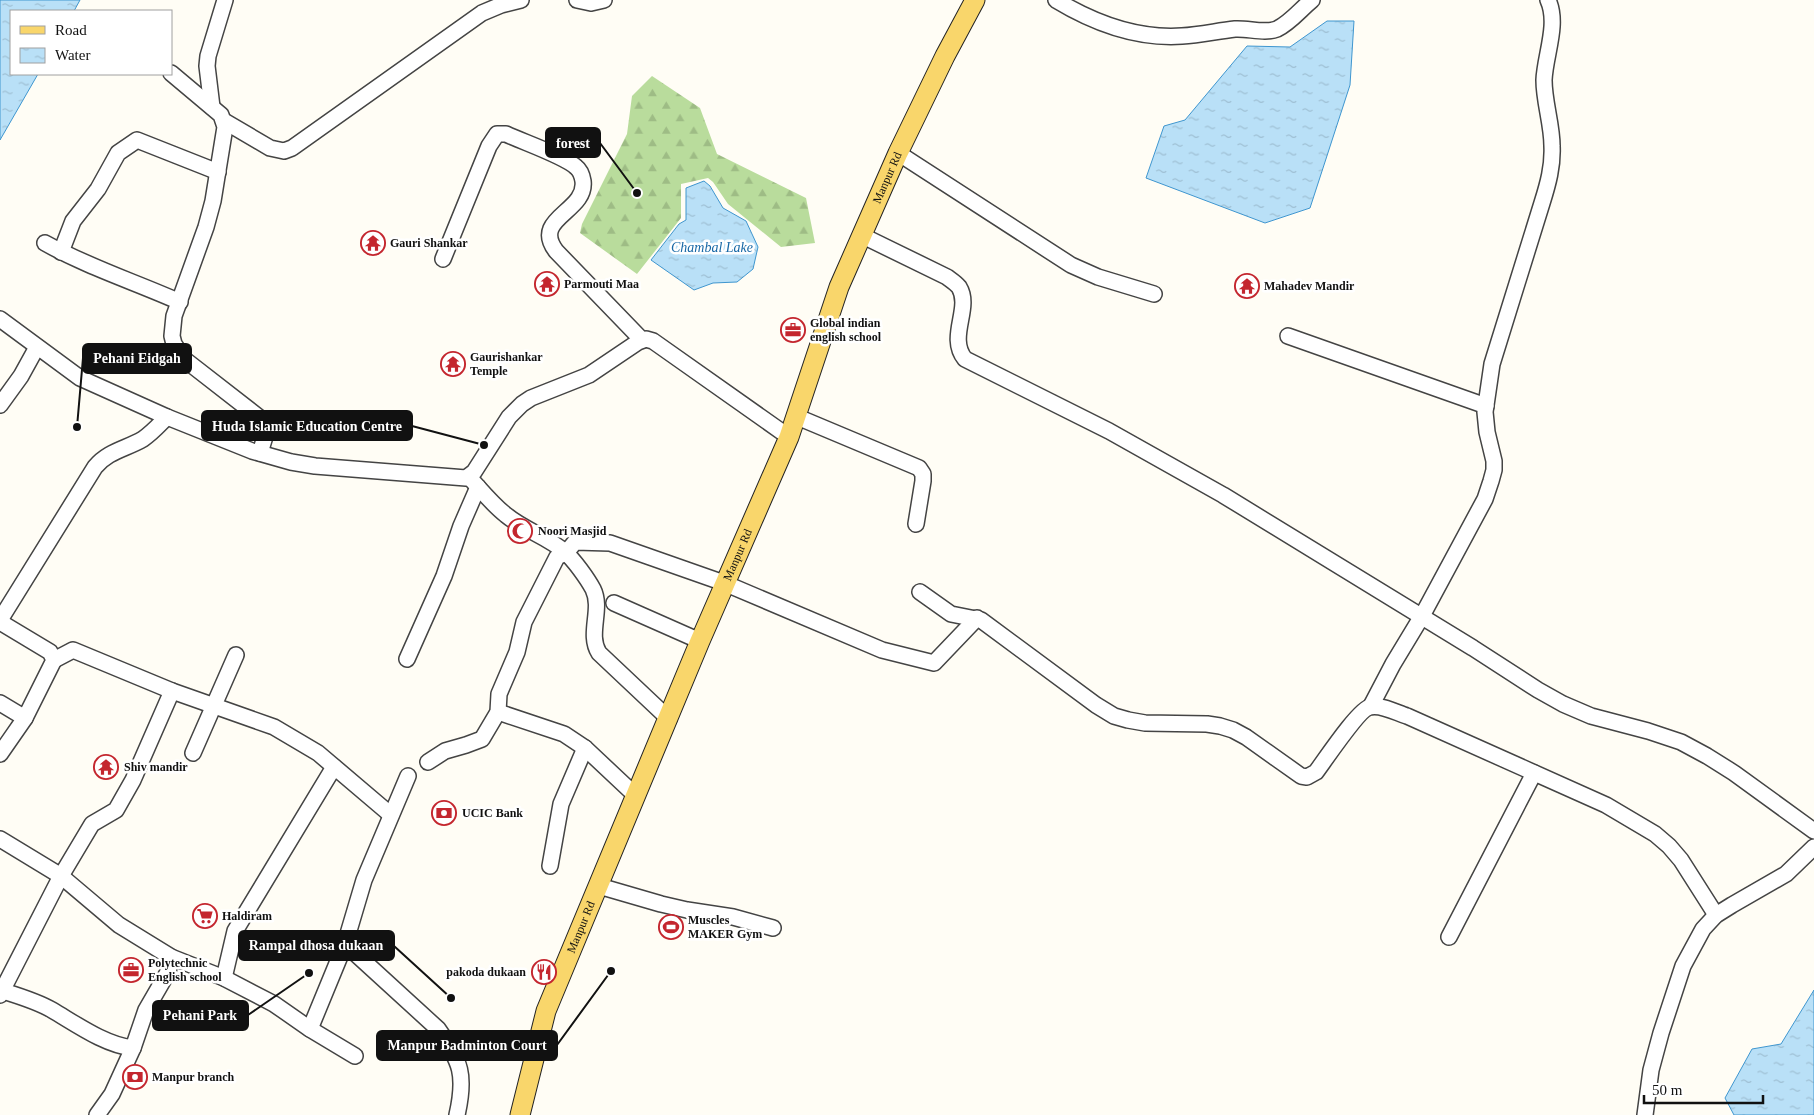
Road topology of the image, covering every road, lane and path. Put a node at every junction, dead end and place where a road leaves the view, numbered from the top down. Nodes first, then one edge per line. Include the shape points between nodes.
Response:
1 (225, 0) edge
2 (521, 0) edge
3 (577, 0) edge
4 (604, 0) edge
5 (974, 0) edge
6 (1056, 0) edge
7 (1312, 0) edge
8 (1548, 0) edge
9 (172, 73) edge
10 (212, 107) junction
11 (224, 121) junction
12 (898, 152) junction
13 (218, 172) junction
14 (861, 235) junction
15 (45, 243) dead end
16 (61, 252) junction
17 (443, 259) dead end
18 (1154, 294) dead end
19 (180, 302) junction
20 (0, 319) edge
21 (1288, 336) dead end
22 (642, 340) junction
23 (37, 347) junction
24 (0, 405) edge
25 (1486, 406) junction
26 (794, 416) junction
27 (167, 417) junction
28 (789, 437) junction
29 (260, 453) junction
30 (474, 482) junction
31 (916, 524) dead end
32 (566, 553) junction
33 (724, 583) junction
34 (920, 592) dead end
35 (614, 603) dead end
36 (1422, 616) junction
37 (976, 618) junction
38 (0, 621) edge
39 (700, 641) junction
40 (236, 656) dead end
41 (407, 659) dead end
42 (54, 660) junction
43 (172, 691) junction
44 (0, 703) edge
45 (214, 706) junction
46 (1371, 706) junction
47 (498, 712) junction
48 (25, 718) junction
49 (668, 718) junction
50 (584, 748) junction
51 (193, 753) dead end
52 (0, 754) edge
53 (428, 762) dead end
54 (334, 767) junction
55 (1534, 773) junction
56 (408, 776) dead end
57 (635, 795) junction
58 (391, 815) junction
59 (1814, 831) edge
60 (0, 839) edge
61 (1814, 847) edge
62 (550, 866) dead end
63 (61, 876) junction
64 (598, 886) junction
65 (1716, 915) junction
66 (773, 928) dead end
67 (1449, 937) dead end
68 (345, 944) junction
69 (171, 957) junction
70 (224, 978) junction
71 (1, 992) edge
72 (310, 1029) junction
73 (133, 1048) junction
74 (356, 1056) dead end
75 (97, 1115) edge
76 (457, 1115) edge
77 (520, 1115) edge
78 (1645, 1115) edge

1 - 10 street via 208,56
2 - 11 street via 482,13 292,148 284,151 270,148
3 - 4 street via 590,3
5 - 12 main road, Manpur Rd
6 - 7 street via 1110,26 1162,37 1238,29 1271,30 1281,26
8 - 25 street via 1551,32 1544,80 1552,144 1549,178 1492,364
9 - 10 street
10 - 11 street
11 - 13 street
12 - 14 main road, Manpur Rd
12 - 18 street via 1071,265
13 - 16 street via 137,140 118,152 98,188 73,221
13 - 19 street via 206,227
14 - 26 main road, Manpur Rd via 839,287
14 - 36 street via 956,284 962,294 958,347 965,358 1109,431 1207,486
15 - 16 street
16 - 19 street
17 - 22 street via 489,146 495,136 506,134 578,168 583,181 580,195 552,224 550,241 556,252
19 - 29 street via 172,327 177,351 265,422 267,427
20 - 23 street
21 - 25 street
22 - 28 street via 653,341
22 - 30 street via 589,375 522,404 508,417 474,472
23 - 24 street
23 - 27 street via 80,378
25 - 36 street via 1487,432 1494,461 1491,481
26 - 28 main road, Manpur Rd
26 - 31 street via 918,468 923,481
27 - 29 street
27 - 38 street via 144,439 112,453 95,467
28 - 33 main road, Manpur Rd
29 - 30 street via 315,466 460,478
30 - 32 street via 508,516
30 - 41 street via 444,576
32 - 33 street via 575,542 610,542
32 - 47 street via 557,557 524,622 517,652 499,694
32 - 49 street via 595,594 594,642 599,653
33 - 37 street via 882,650 934,663
33 - 39 main road, Manpur Rd
34 - 37 street via 951,614
35 - 39 street
36 - 46 street
36 - 59 street via 1563,704 1591,716 1681,742 1707,756
37 - 46 street via 1114,716 1145,723 1220,726 1246,737 1301,776 1307,777 1316,772 1363,711
38 - 42 street via 50,652
39 - 49 main road, Manpur Rd
40 - 45 street
42 - 43 street via 73,650
42 - 48 street
43 - 45 street
43 - 63 street via 133,780 116,810 92,824
44 - 48 street
45 - 51 street
45 - 54 street via 274,727 318,753
46 - 55 street via 1407,716
47 - 50 street via 564,734
47 - 53 street via 482,739 446,751
48 - 52 street
49 - 57 main road, Manpur Rd
50 - 57 street
50 - 62 street via 561,804
54 - 58 street
54 - 70 street via 235,931
55 - 65 street via 1606,805 1655,834 1681,860
55 - 67 street
56 - 58 street
57 - 64 main road, Manpur Rd
58 - 68 street via 364,880
60 - 63 street
61 - 65 street via 1786,874
63 - 69 street via 119,925
63 - 71 street
64 - 66 street via 670,906
64 - 77 main road, Manpur Rd via 546,1011
65 - 78 street via 1703,929 1683,966 1651,1070
68 - 72 street
68 - 76 street via 438,1029 450,1046 458,1061 461,1077 462,1095
69 - 70 street
69 - 73 street via 168,972 146,1010
70 - 72 street via 274,1004
71 - 73 street via 50,1009 75,1025 123,1047
72 - 74 street
73 - 75 street via 112,1094

